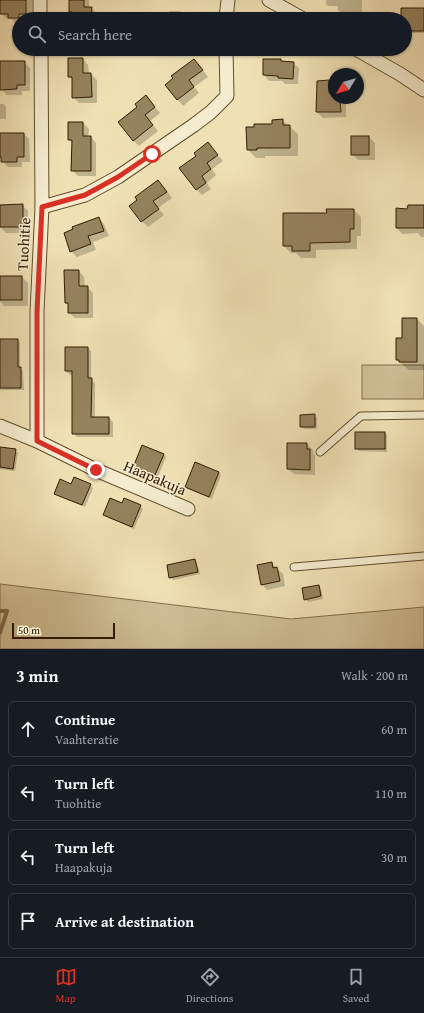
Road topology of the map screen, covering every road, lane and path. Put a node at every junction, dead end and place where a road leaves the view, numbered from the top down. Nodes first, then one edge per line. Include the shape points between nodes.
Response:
1 (40, 0) edge
2 (228, 0) edge
3 (269, 0) edge
4 (40, 12) edge
5 (227, 12) edge
6 (290, 12) edge
7 (41, 56) edge
8 (226, 56) edge
9 (368, 56) edge
10 (424, 90) edge
11 (42, 207) junction
12 (424, 415) edge
13 (0, 426) edge
14 (37, 441) junction
15 (320, 452) dead end
16 (188, 509) dead end
17 (424, 556) edge
18 (294, 567) dead end

1 - 4 street
2 - 5 street
3 - 6 street
7 - 11 street, Tuohitie
8 - 11 street via 227,96 194,126 118,177 85,195
9 - 10 street
11 - 14 street, Tuohitie via 37,312
12 - 15 lane via 361,416
13 - 14 street, Haapakuja
14 - 16 street, Haapakuja via 96,470
17 - 18 lane

